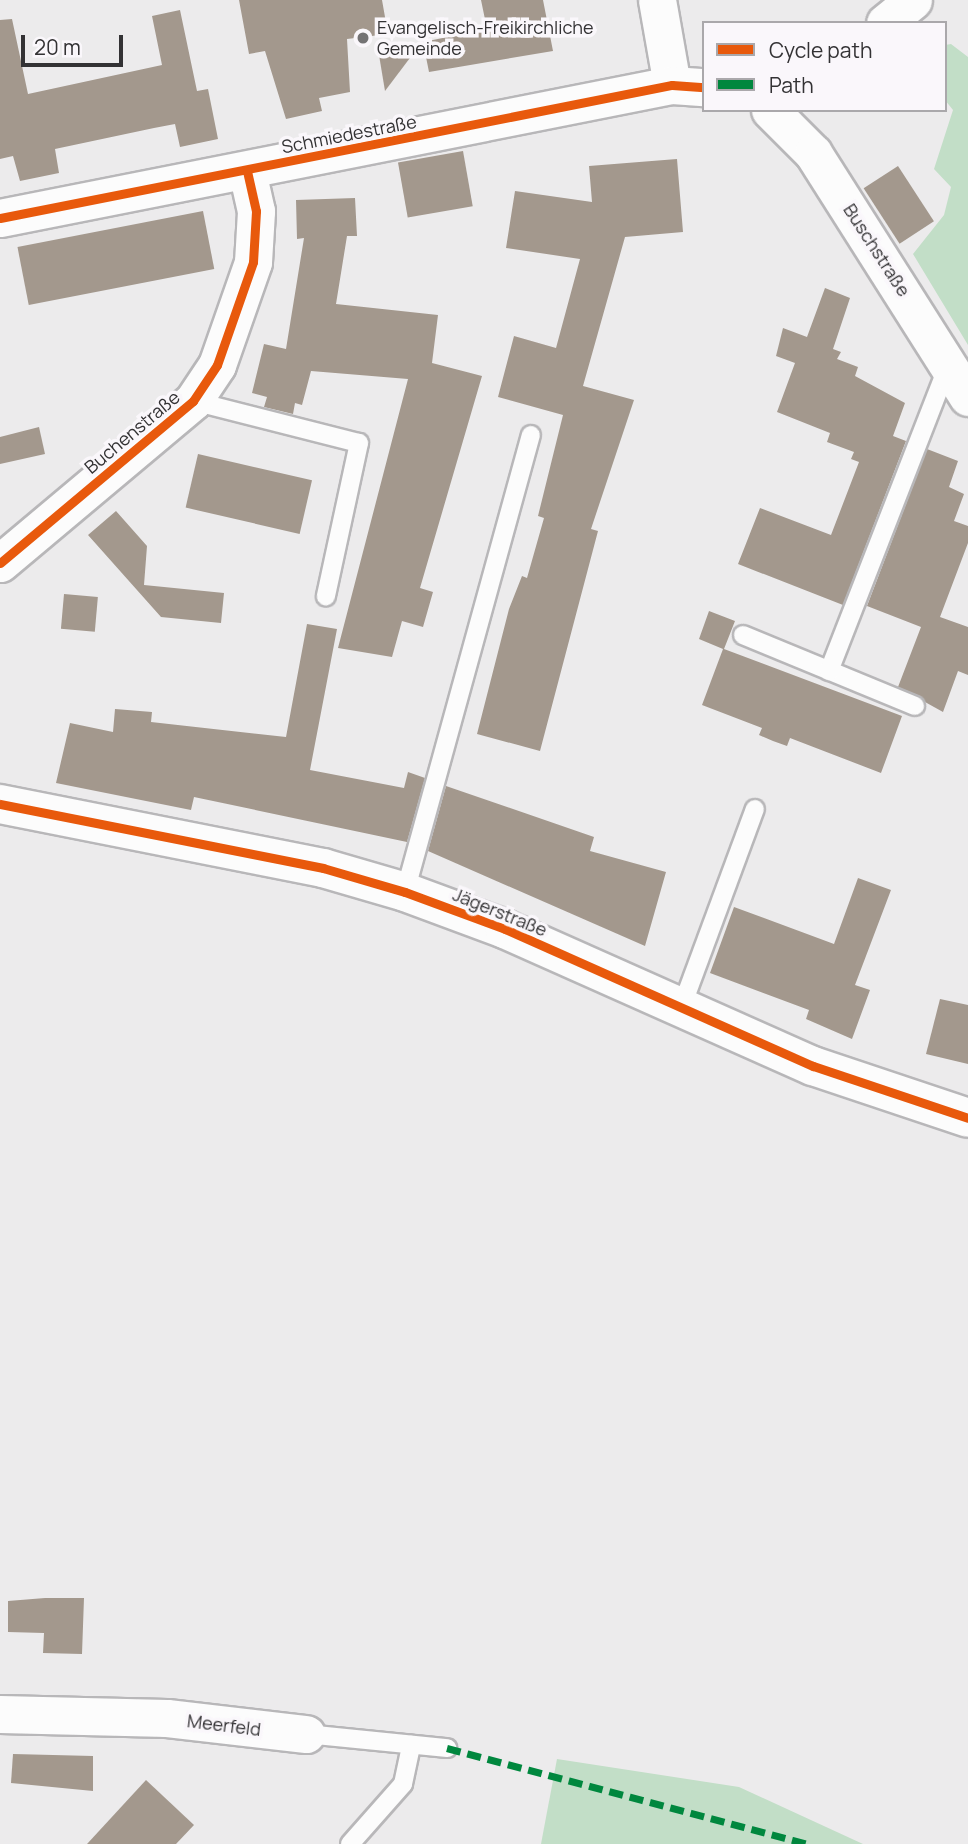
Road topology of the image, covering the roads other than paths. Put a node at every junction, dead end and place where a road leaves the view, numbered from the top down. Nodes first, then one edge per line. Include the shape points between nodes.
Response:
1 (657, 0) edge
2 (913, 0) edge
3 (887, 21) edge
4 (688, 86) edge
5 (774, 112) edge
6 (247, 171) junction
7 (0, 218) edge
8 (950, 361) junction
9 (968, 397) edge
10 (194, 401) junction
11 (531, 435) dead end
12 (0, 563) edge
13 (326, 596) dead end
14 (743, 635) dead end
15 (829, 670) junction
16 (915, 706) dead end
17 (0, 804) edge
18 (755, 809) dead end
19 (405, 892) junction
20 (682, 1006) junction
21 (968, 1118) edge
22 (0, 1714) edge
23 (306, 1734) joint
24 (411, 1745) junction
25 (447, 1748) dead end
26 (349, 1844) edge

1 - 4 street
2 - 3 street
4 - 6 street, Schmiedestraße
5 - 8 street, Buschstraße via 813,153
6 - 7 street, Schmiedestraße
6 - 10 street, Buchenstraße via 256,211 253,262 217,365
8 - 9 street, Buschstraße
8 - 15 lane
10 - 12 street, Buchenstraße
10 - 13 lane via 359,443
11 - 19 lane
14 - 15 lane
15 - 16 lane
17 - 19 street, Jägerstraße via 323,868
18 - 20 lane
19 - 20 street, Jägerstraße
20 - 21 street, Jägerstraße via 813,1066
22 - 23 street, Meerfeld via 167,1718
23 - 24 lane, Meerfeld
24 - 25 lane, Meerfeld
24 - 26 lane via 403,1784

